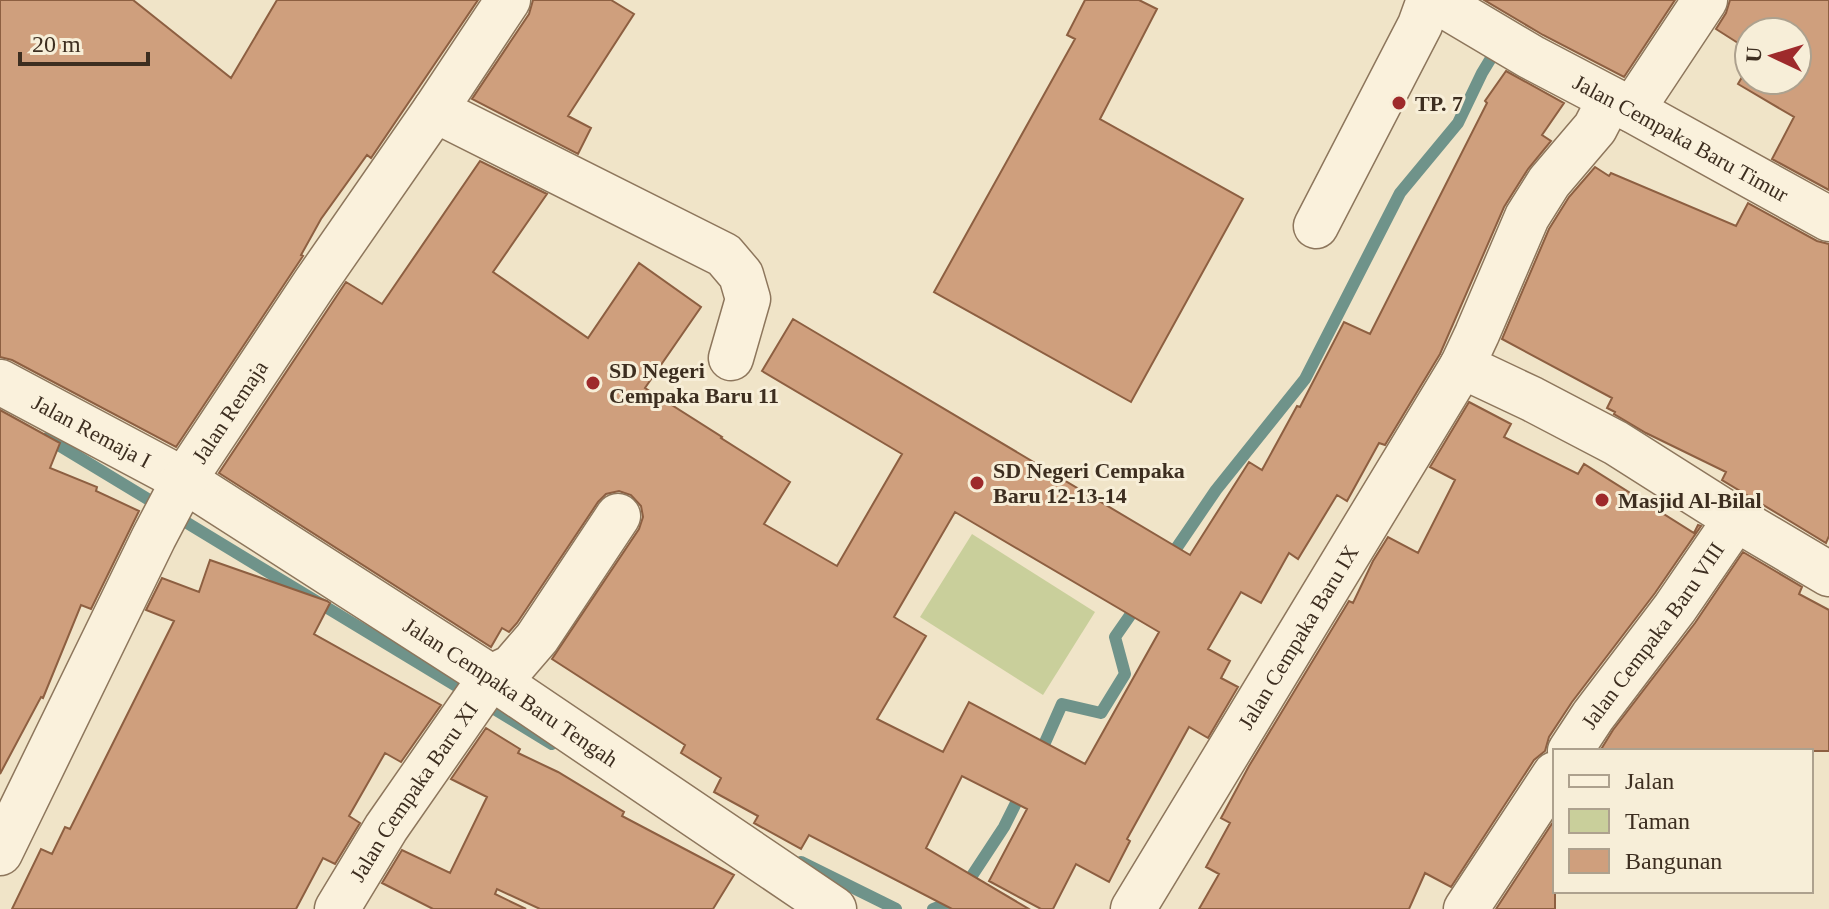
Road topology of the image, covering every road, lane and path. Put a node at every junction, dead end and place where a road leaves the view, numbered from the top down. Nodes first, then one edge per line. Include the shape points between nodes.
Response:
1 (508, 0) edge
2 (1432, 0) edge
3 (1705, 0) edge
4 (1621, 104) junction
5 (435, 110) junction
6 (1829, 219) edge
7 (1316, 226) dead end
8 (731, 358) dead end
9 (1462, 366) junction
10 (0, 382) edge
11 (171, 506) junction
12 (618, 516) dead end
13 (1736, 519) junction
14 (1829, 574) edge
15 (479, 695) junction
16 (1571, 749) edge
17 (1553, 777) edge
18 (0, 853) edge
19 (777, 882) edge
20 (337, 909) edge
21 (834, 909) edge
22 (1133, 909) edge
23 (1466, 909) edge

1 - 5 street, Jalan Remaja
2 - 4 street, Jalan Cempaka Baru Timur
2 - 7 street
3 - 4 street, Jalan Cempaka Baru IX
4 - 6 street, Jalan Cempaka Baru Timur
4 - 9 street, Jalan Cempaka Baru IX via 1549,182 1527,217
5 - 8 street via 724,255 741,275 748,299
5 - 11 street, Jalan Remaja
9 - 13 street via 1616,443
9 - 22 street, Jalan Cempaka Baru IX
10 - 11 street, Jalan Remaja I
11 - 15 street, Jalan Cempaka Baru Tengah
11 - 18 street, Jalan Remaja
12 - 15 street, Jalan Cempaka Baru XI via 537,638
13 - 14 street
13 - 16 street, Jalan Cempaka Baru VIII
15 - 19 street, Jalan Cempaka Baru Tengah
15 - 20 street, Jalan Cempaka Baru XI
17 - 23 street
19 - 21 street, Jalan Cempaka Baru Tengah

